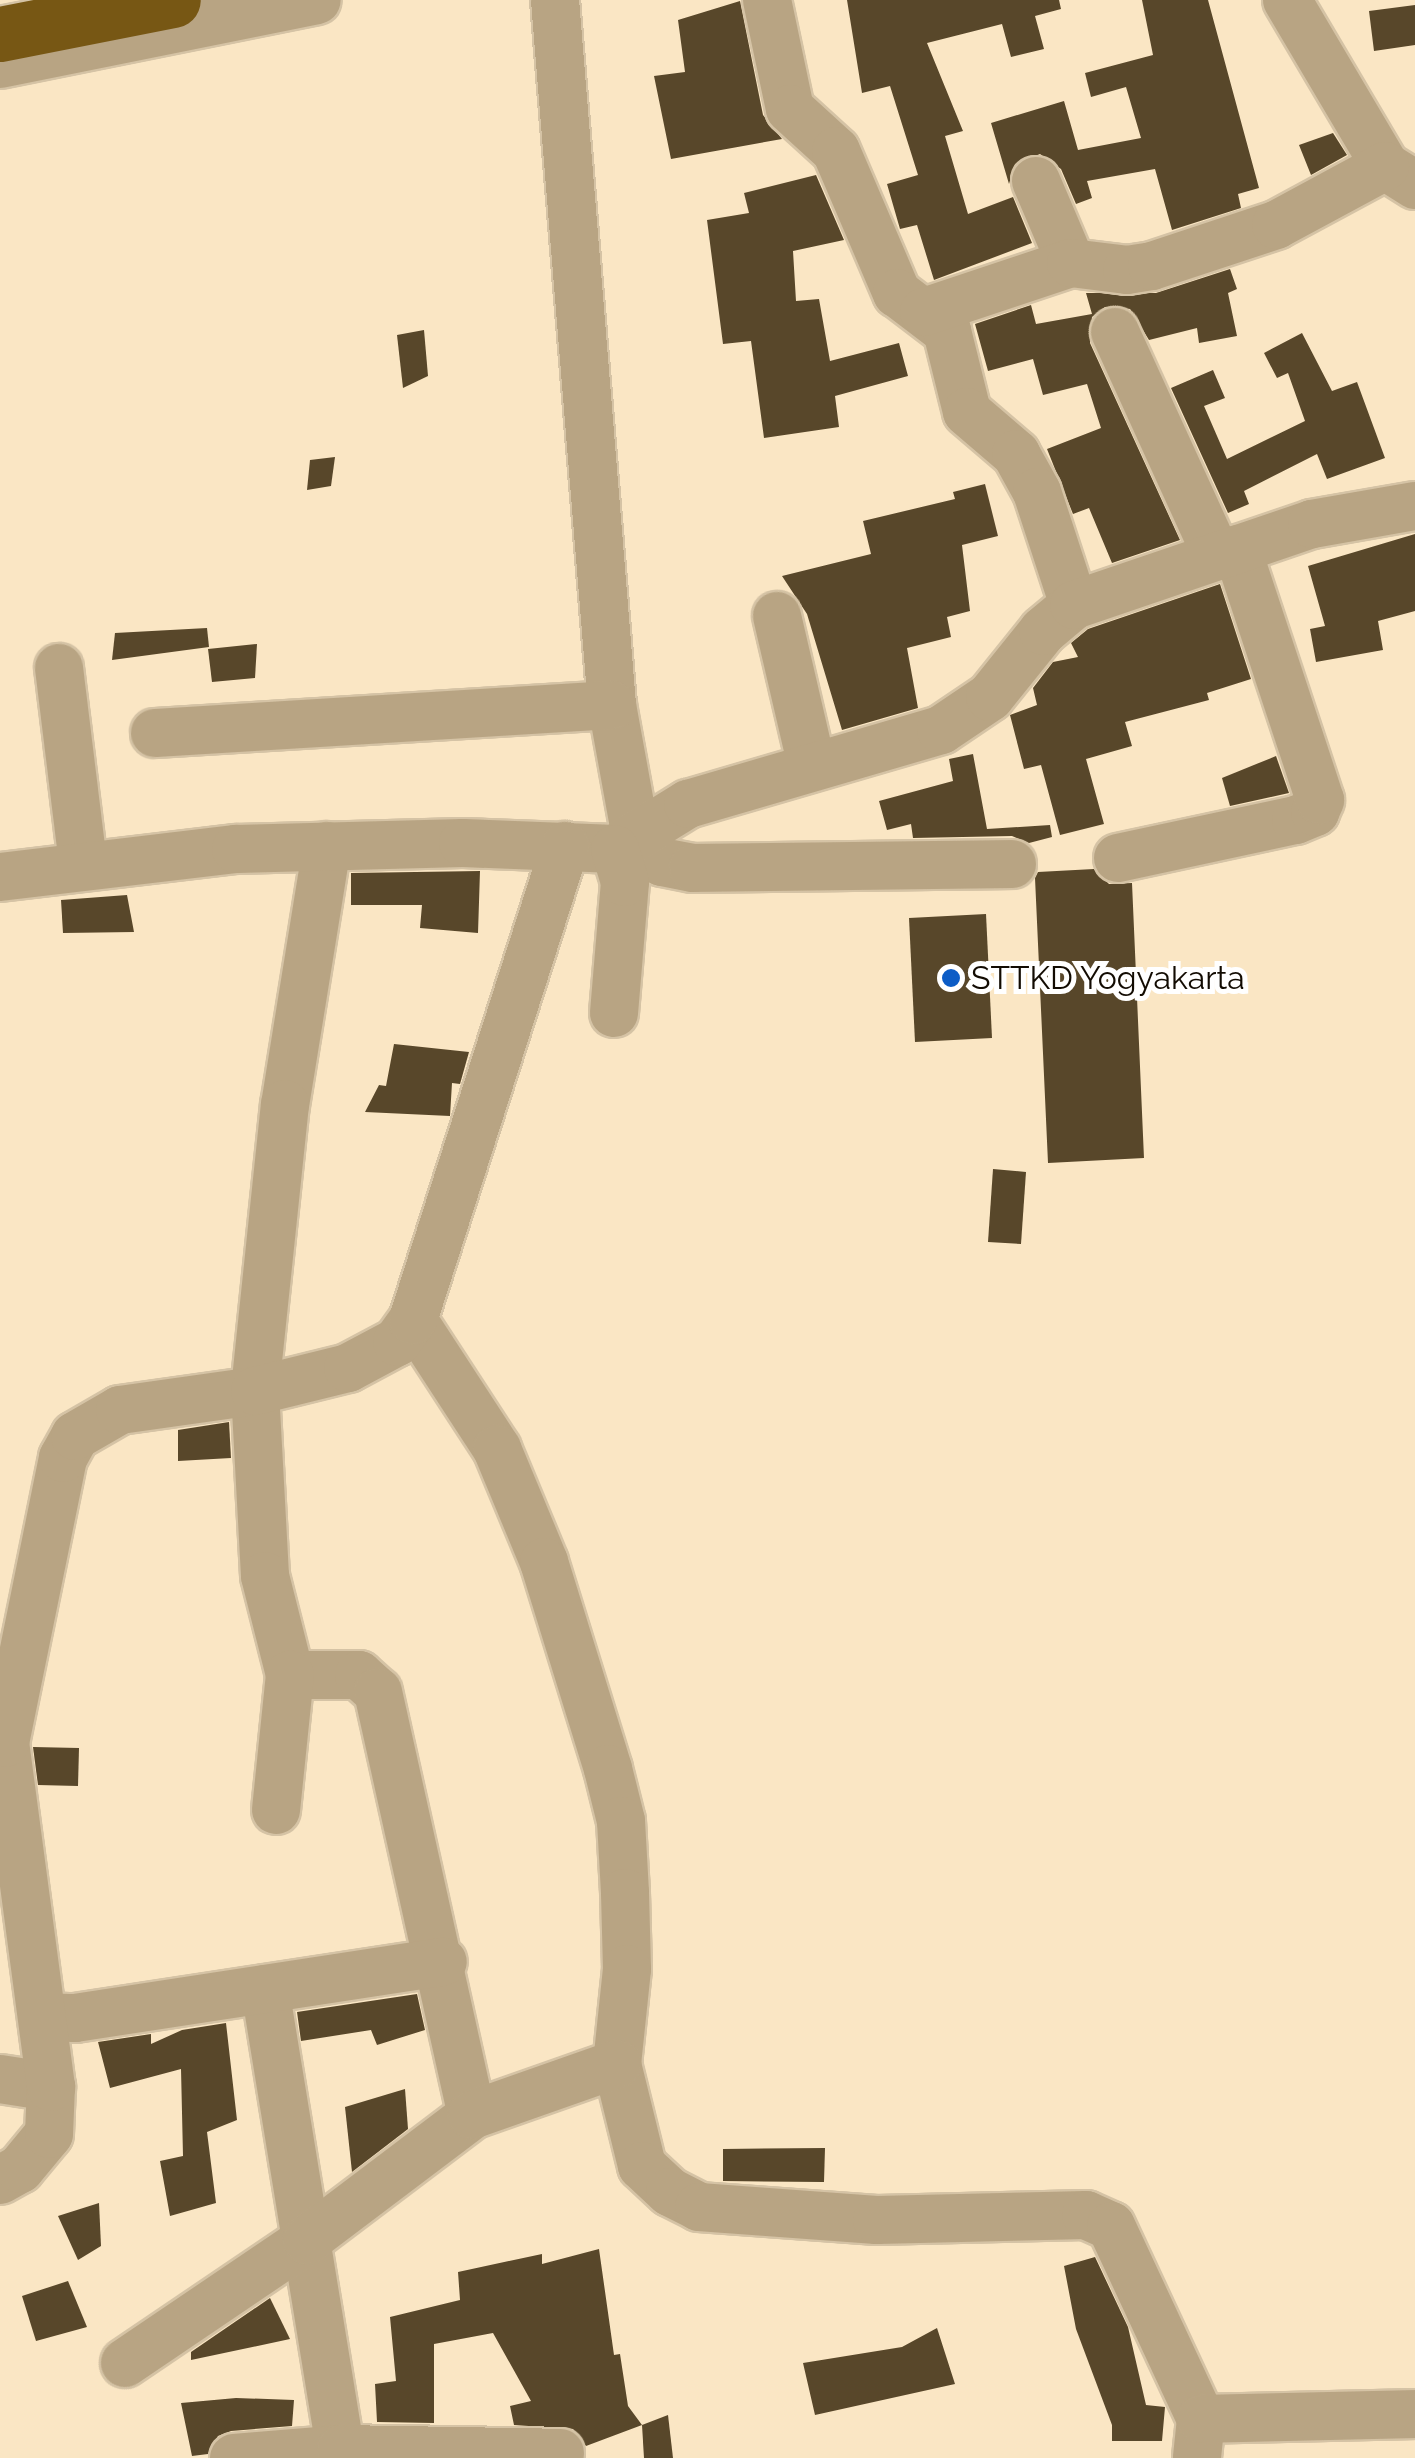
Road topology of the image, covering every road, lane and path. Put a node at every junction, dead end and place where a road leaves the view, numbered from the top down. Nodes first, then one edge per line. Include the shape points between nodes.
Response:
1 (173, 0) edge
2 (317, 0) edge
3 (556, 0) edge
4 (767, 0) edge
5 (1287, 0) edge
6 (0, 34) edge
7 (0, 64) edge
8 (1400, 175) edge
9 (1036, 180) dead end
10 (1071, 263) junction
11 (924, 312) junction
12 (1114, 332) dead end
13 (1415, 506) edge
14 (1227, 553) junction
15 (1074, 605) junction
16 (777, 616) dead end
17 (59, 668) dead end
18 (612, 705) junction
19 (155, 733) dead end
20 (812, 766) junction
21 (625, 843) junction
22 (327, 846) junction
23 (565, 846) junction
24 (1118, 858) dead end
25 (83, 864) junction
26 (1012, 864) dead end
27 (0, 877) edge
28 (614, 1013) dead end
29 (413, 1320) junction
30 (255, 1390) junction
31 (290, 1675) junction
32 (3, 1742) edge
33 (276, 1810) dead end
34 (443, 1962) junction
35 (26, 1986) edge
36 (266, 1989) junction
37 (617, 2064) junction
38 (0, 2079) edge
39 (51, 2086) junction
40 (472, 2114) junction
41 (0, 2180) edge
42 (307, 2240) junction
43 (125, 2363) dead end
44 (1415, 2414) edge
45 (1199, 2439) edge
46 (560, 2453) dead end
47 (342, 2454) edge
48 (234, 2458) edge

1 - 6 highway
2 - 7 street
3 - 18 street
4 - 11 street via 790,109 836,151 897,294
5 - 8 street
8 - 10 street via 1152,266
9 - 10 street
10 - 11 street
11 - 15 street via 941,321 955,346 957,388 967,412 1016,454 1036,492
12 - 14 street
13 - 14 street via 1312,524
14 - 15 street
14 - 24 street via 1320,800 1314,812 1296,820
15 - 20 street via 971,713 941,730
16 - 20 street
17 - 25 street
18 - 19 street
18 - 21 street
20 - 21 street via 688,804
21 - 23 street
21 - 26 street via 662,862 693,868
21 - 28 street
22 - 23 street
22 - 25 street
22 - 30 street via 287,1088
23 - 29 street
25 - 27 street
29 - 30 street via 397,1342 372,1357
29 - 37 street via 497,1449 544,1562 608,1768 626,1893 627,1970
30 - 31 street via 265,1576
30 - 32 street via 120,1410 75,1436 63,1458
31 - 33 street
31 - 34 street via 360,1675 378,1692
32 - 35 street
34 - 36 street
34 - 40 street
35 - 36 street via 74,2018
35 - 39 street
36 - 42 street
37 - 40 street
37 - 45 street via 642,2166 699,2207 877,2220 1086,2214 1112,2226
38 - 39 street
39 - 41 street via 49,2134 41,2150
40 - 42 street
42 - 43 street
42 - 47 street
44 - 45 street
46 - 47 street
47 - 48 street

